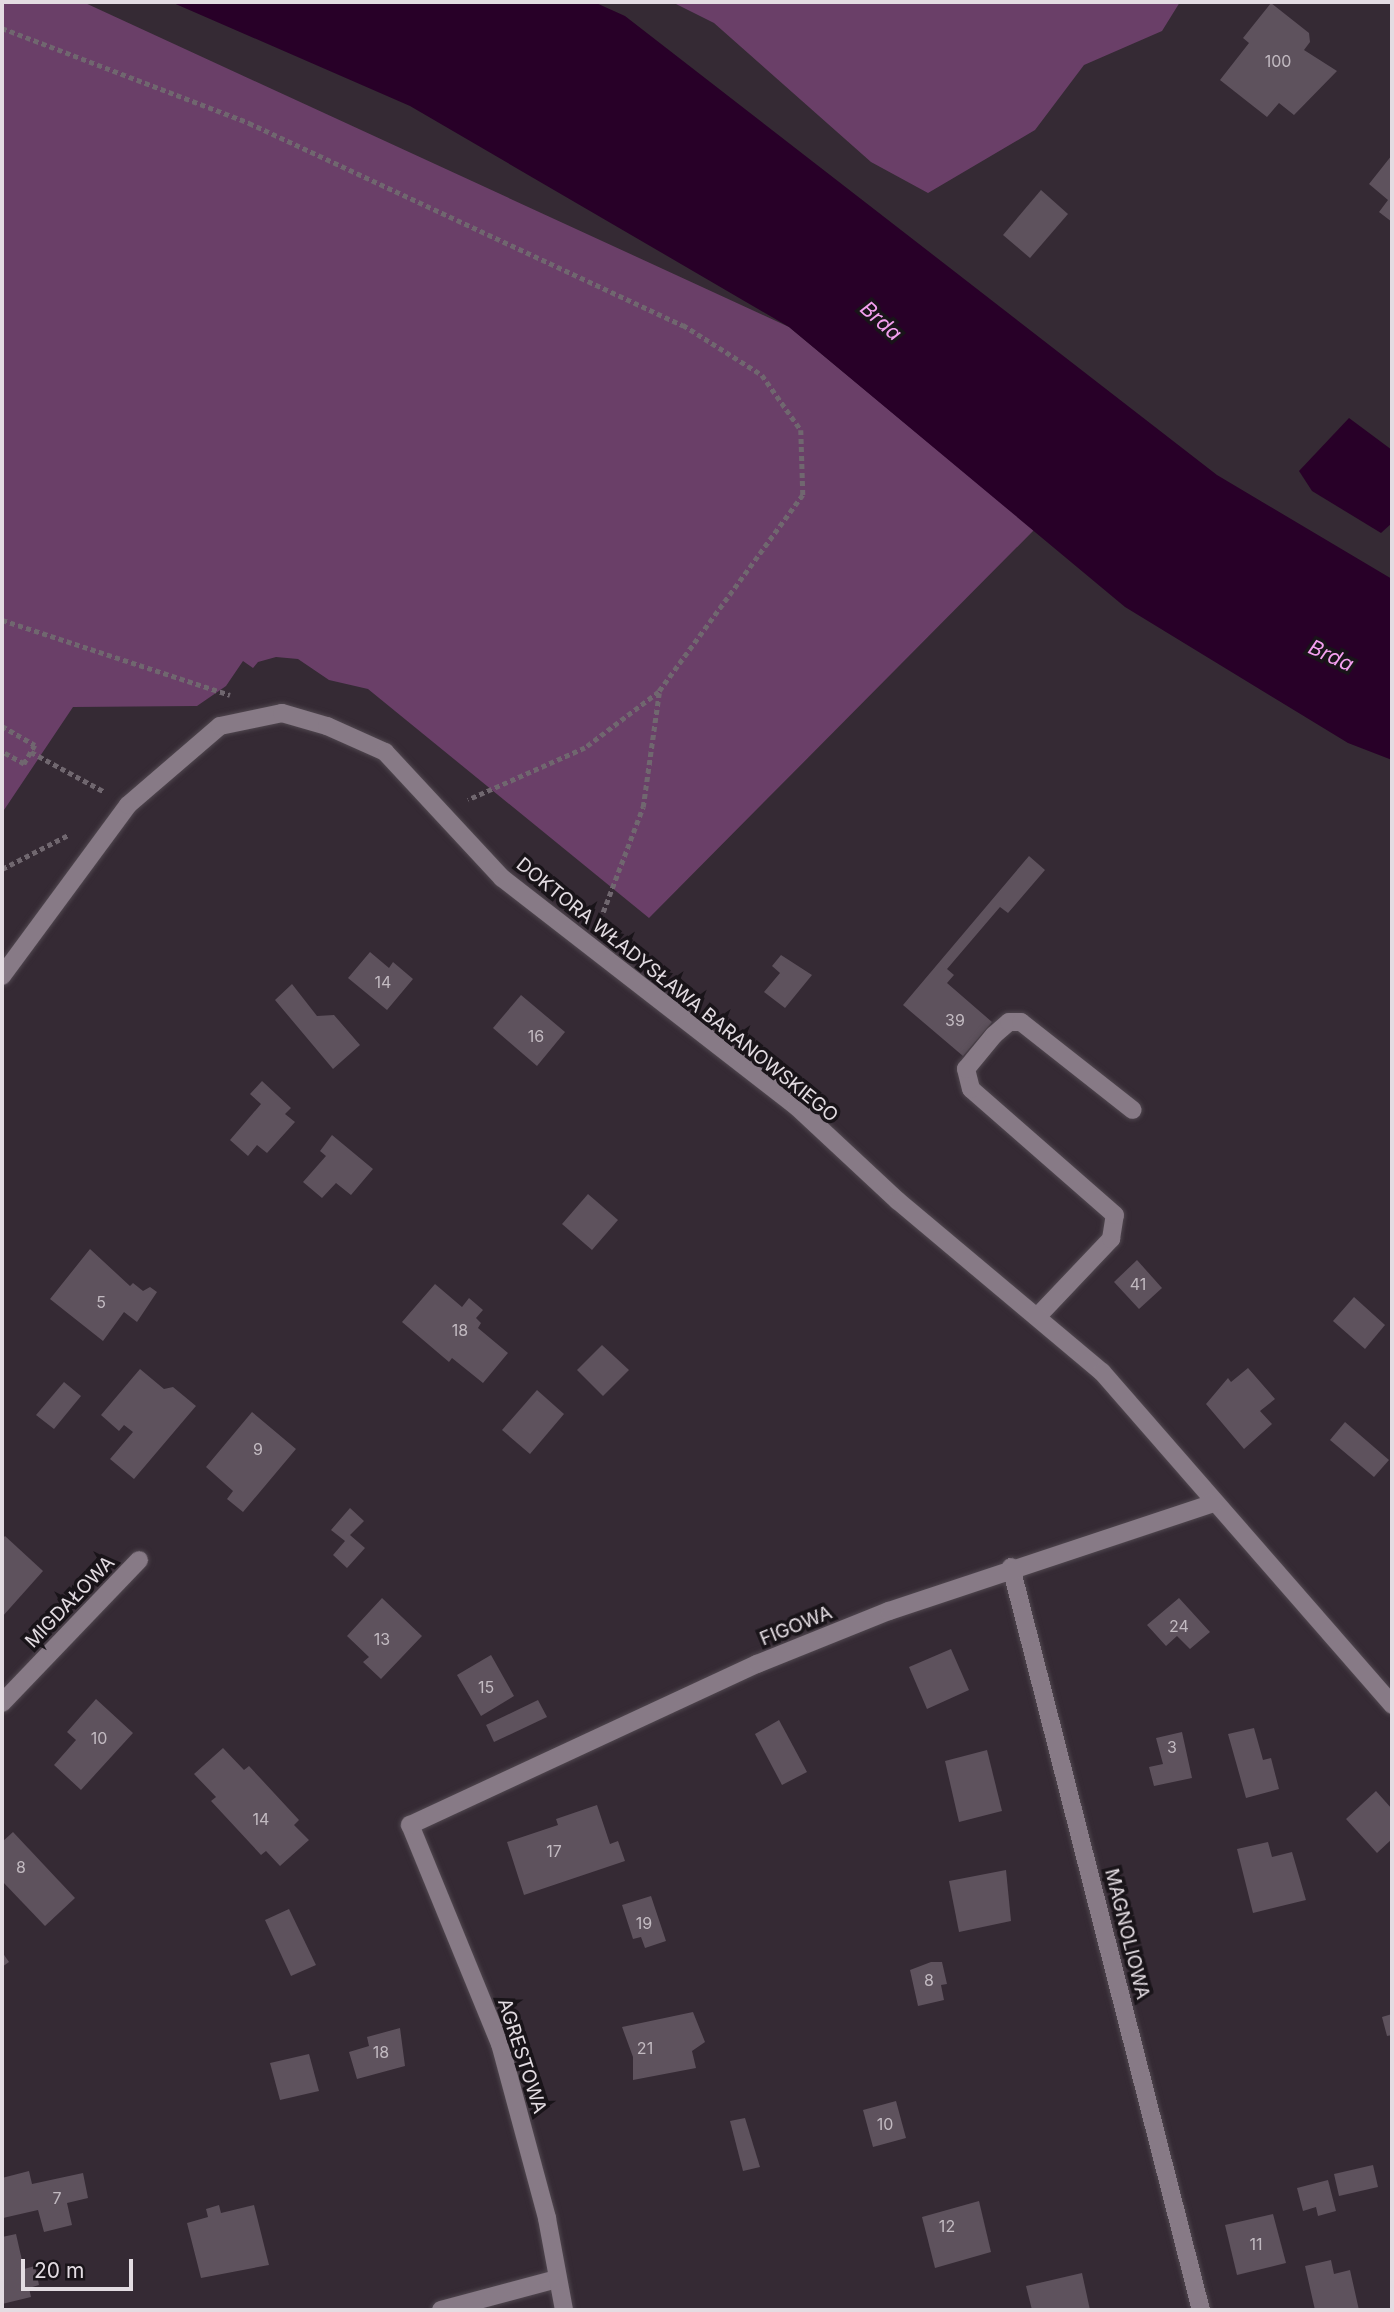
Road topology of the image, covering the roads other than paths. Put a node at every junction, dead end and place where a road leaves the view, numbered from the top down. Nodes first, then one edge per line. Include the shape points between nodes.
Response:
1 (2, 976) edge
2 (1133, 1110) dead end
3 (1037, 1317) junction
4 (1213, 1503) junction
5 (139, 1560) dead end
6 (1012, 1567) junction
7 (2, 1703) edge
8 (1392, 1705) edge
9 (410, 1825) joint
10 (557, 2279) junction
11 (441, 2310) edge
12 (564, 2310) edge
13 (1201, 2310) edge

1 - 3 street, DOKTORA WŁADYSŁAWA BARANOWSKIEGO via 128,805 220,726 282,713 327,726 385,752 502,878 796,1106 898,1201
2 - 3 street via 1021,1022 1009,1023 994,1035 966,1069 971,1089 1115,1215 1111,1238
3 - 4 street, DOKTORA WŁADYSŁAWA BARANOWSKIEGO via 1102,1372
4 - 6 street, FIGOWA
4 - 8 street, DOKTORA WŁADYSŁAWA BARANOWSKIEGO
5 - 7 street, MIGDAŁOWA
6 - 9 street, FIGOWA via 757,1664
6 - 13 street, MAGNOLIOWA
9 - 10 street, AGRESTOWA via 500,2045 547,2218
10 - 11 street
10 - 12 street, AGRESTOWA

